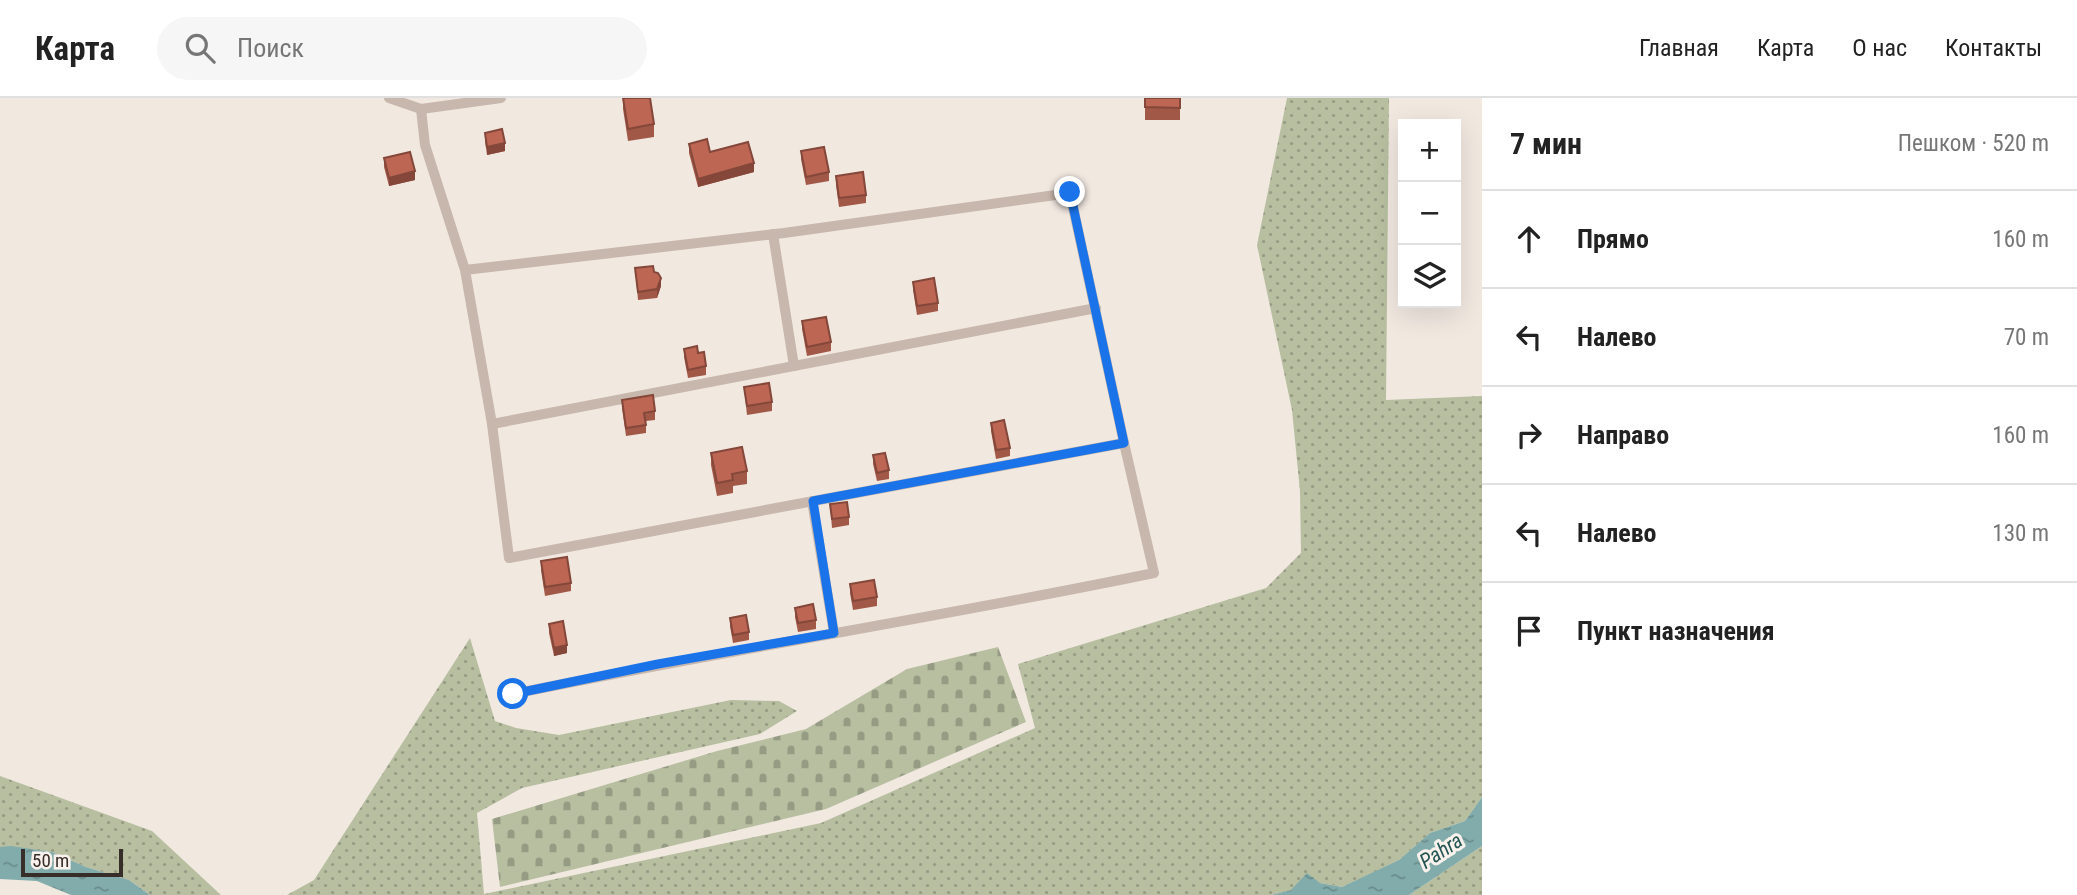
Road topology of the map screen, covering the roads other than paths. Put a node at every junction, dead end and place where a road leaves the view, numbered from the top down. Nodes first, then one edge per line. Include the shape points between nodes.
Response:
1 (389, 98) edge
2 (501, 98) edge
3 (421, 108) junction
4 (773, 234) junction
5 (465, 270) junction
6 (1096, 309) junction
7 (794, 366) junction
8 (492, 424) junction
9 (1124, 443) junction
10 (813, 501) junction
11 (834, 633) junction
12 (513, 694) dead end

1 - 3 street
2 - 3 street
3 - 5 street via 425,145
4 - 5 street
4 - 6 street via 1070,192
4 - 7 street
5 - 8 street
6 - 7 street
6 - 9 street
7 - 8 street
8 - 10 street via 509,558
9 - 10 street
9 - 11 street via 1154,573
10 - 11 street
11 - 12 street

